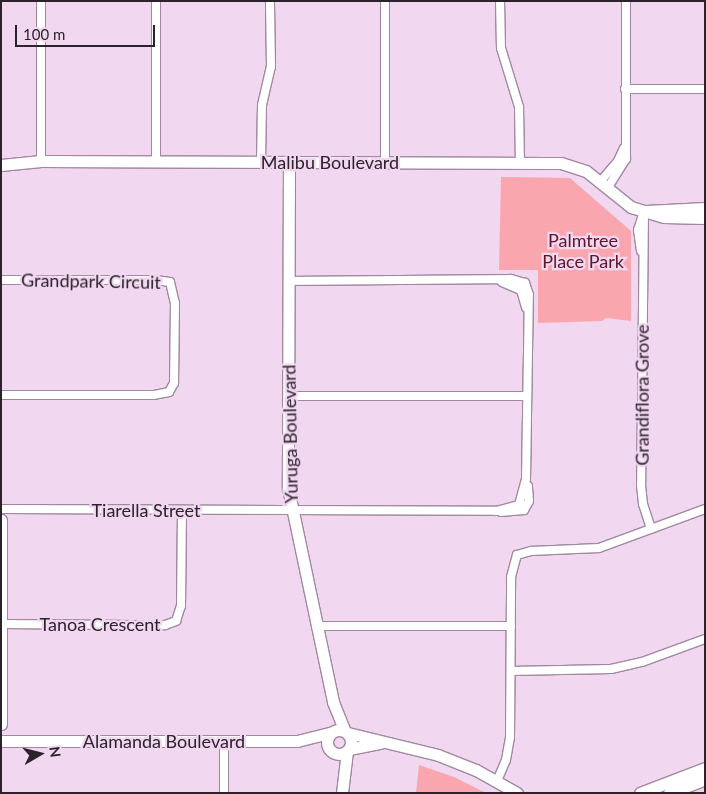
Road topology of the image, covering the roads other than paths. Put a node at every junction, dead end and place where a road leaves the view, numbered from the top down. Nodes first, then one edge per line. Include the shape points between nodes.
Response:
1 (41, 1) edge
2 (156, 1) edge
3 (270, 1) edge
4 (385, 1) edge
5 (500, 1) edge
6 (626, 1) edge
7 (625, 89) junction
8 (705, 89) edge
9 (41, 161) junction
10 (156, 161) junction
11 (261, 162) junction
12 (289, 162) junction
13 (385, 162) junction
14 (520, 162) junction
15 (1, 164) edge
16 (603, 186) junction
17 (705, 208) edge
18 (644, 211) junction
19 (705, 218) edge
20 (1, 280) edge
21 (289, 281) junction
22 (1, 395) edge
23 (289, 396) junction
24 (527, 396) junction
25 (1, 509) edge
26 (705, 509) edge
27 (182, 510) junction
28 (291, 511) junction
29 (1, 520) edge
30 (652, 529) junction
31 (2, 624) edge
32 (316, 626) junction
33 (511, 626) junction
34 (705, 639) edge
35 (511, 671) junction
36 (332, 702) junction
37 (1, 724) edge
38 (346, 732) junction
39 (331, 733) junction
40 (1, 741) edge
41 (297, 741) junction
42 (224, 742) junction
43 (382, 743) junction
44 (348, 750) junction
45 (331, 752) junction
46 (705, 768) edge
47 (705, 779) edge
48 (497, 781) junction
49 (676, 788) edge
50 (342, 790) edge
51 (224, 793) edge
52 (517, 793) edge
53 (640, 793) edge

1 - 9 street
2 - 10 street
3 - 11 street via 270,74 262,105
4 - 13 street
5 - 14 street via 501,48 519,107
6 - 7 street
7 - 8 street
7 - 16 street via 625,146
9 - 10 street, Malibu Boulevard
9 - 15 street, Malibu Boulevard
10 - 11 street, Malibu Boulevard
11 - 12 street, Malibu Boulevard
12 - 13 street, Malibu Boulevard
12 - 21 street, Yuruga Boulevard
13 - 14 street, Malibu Boulevard
14 - 16 street, Malibu Boulevard via 566,163 586,171
16 - 18 street, Malibu Boulevard via 626,204
17 - 18 street, Malibu Boulevard
18 - 19 street, Malibu Boulevard via 664,217
18 - 30 street, Grandiflora Grove via 638,230 642,258 642,485 643,504
20 - 22 street, Grandpark Circuit via 156,280 170,282 176,303 174,383 169,392 153,395
21 - 23 street, Yuruga Boulevard
21 - 24 street via 516,279 529,295
23 - 24 street
23 - 28 street, Yuruga Boulevard
24 - 28 street, Tiarella Street via 526,479 521,508 496,511
25 - 27 street, Tiarella Street
26 - 30 street
27 - 28 street, Tiarella Street
27 - 31 street, Tanoa Crescent via 181,606 176,621 165,625
28 - 32 street, Yuruga Boulevard
29 - 31 street
30 - 33 street via 599,548 531,551 517,555 510,577
31 - 37 street
32 - 33 street
32 - 36 street, Yuruga Boulevard
33 - 35 street
34 - 35 street via 642,662 611,669
35 - 48 street via 509,745
36 - 38 street, Yuruga Boulevard
36 - 39 street, Yuruga Boulevard
38 - 39 street
38 - 43 street
38 - 44 street via 351,743
39 - 41 street, Alamanda Boulevard
39 - 45 street via 327,744
40 - 42 street, Alamanda Boulevard
41 - 42 street, Alamanda Boulevard
41 - 45 street, Alamanda Boulevard
42 - 51 street
43 - 44 street
43 - 48 street via 438,755
44 - 45 street via 340,754
44 - 50 street
45 - 50 street
46 - 49 street
47 - 49 street
48 - 52 street
49 - 53 street

